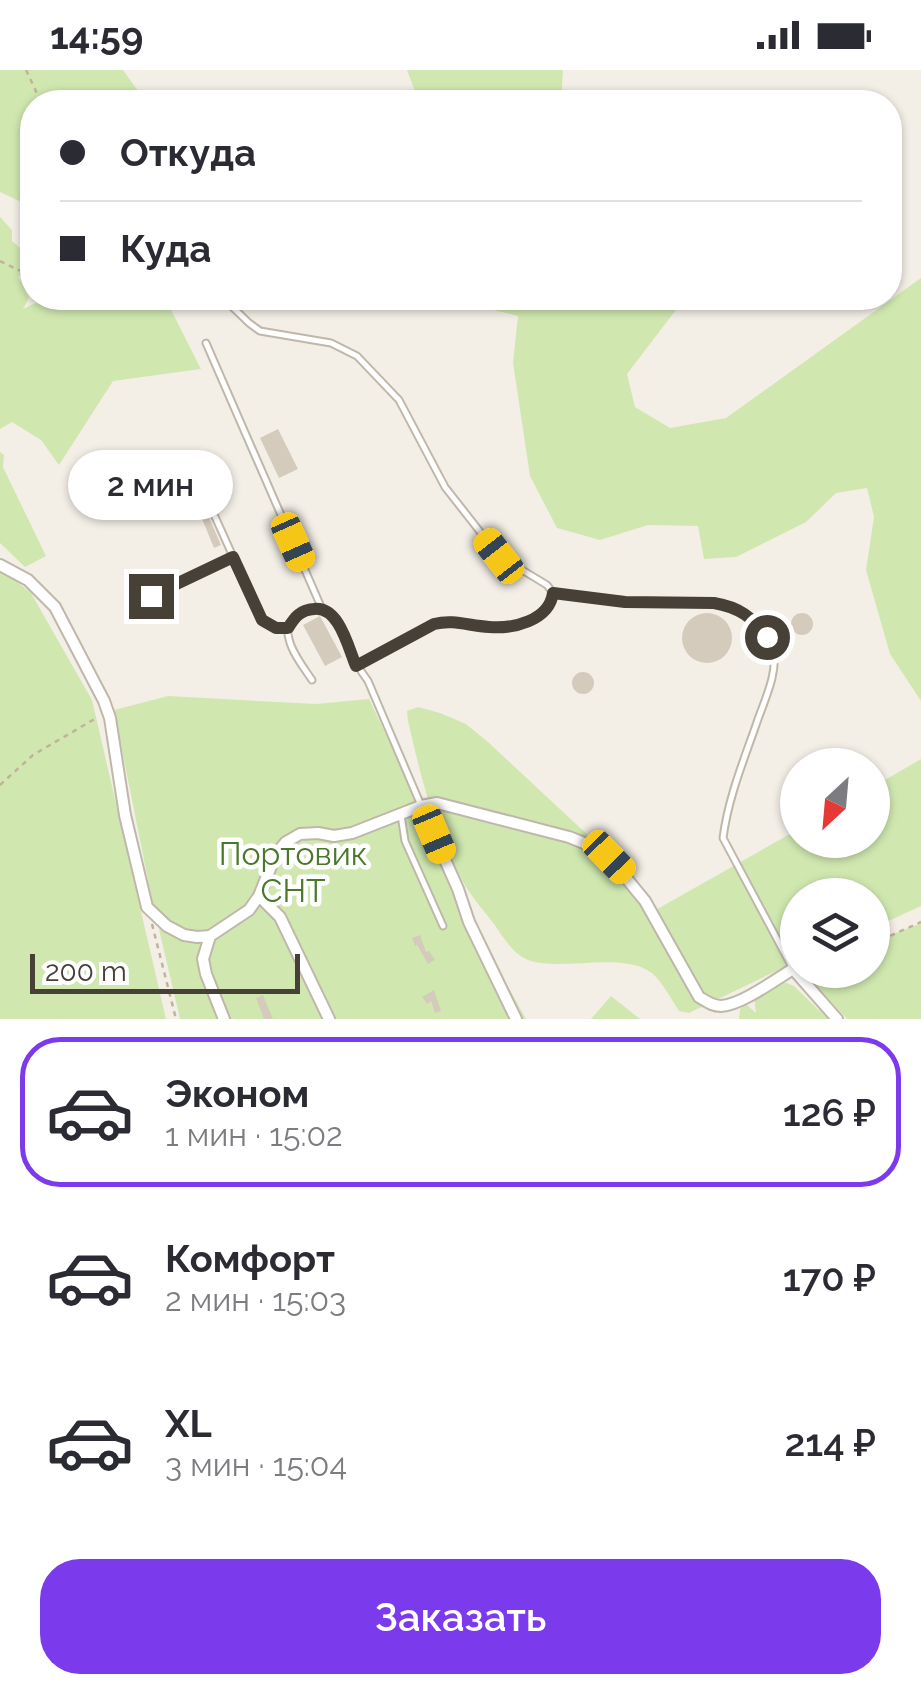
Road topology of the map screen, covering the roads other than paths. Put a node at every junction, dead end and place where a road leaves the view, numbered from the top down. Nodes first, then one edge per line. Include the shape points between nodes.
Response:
1 (235, 310) edge
2 (206, 343) dead end
3 (212, 510) dead end
4 (233, 557) junction
5 (0, 564) edge
6 (553, 593) junction
7 (151, 596) dead end
8 (322, 608) junction
9 (288, 628) junction
10 (356, 666) junction
11 (312, 680) dead end
12 (422, 806) junction
13 (401, 814) junction
14 (259, 896) junction
15 (443, 926) dead end
16 (210, 936) junction
17 (780, 944) edge
18 (780, 978) edge
19 (810, 988) edge
20 (515, 1018) edge
21 (224, 1019) edge
22 (328, 1019) edge
23 (837, 1019) edge

1 - 6 lane via 260,330 331,343 357,356 399,400 445,487 499,556
2 - 8 lane
3 - 4 lane
4 - 7 lane
4 - 9 lane via 262,620
5 - 16 street via 55,607 104,701 147,907 184,934
6 - 10 lane via 545,612 529,622 491,628 434,624
6 - 17 lane via 714,603 749,616 767,637 774,664 722,838
8 - 9 lane via 307,609
8 - 10 lane via 335,617
9 - 11 lane
10 - 12 lane
12 - 13 street
12 - 18 street via 437,803 594,847 645,901 698,997 712,1004 737,1001
12 - 20 street
13 - 14 street via 352,833 300,834 286,842
13 - 15 lane via 405,841
14 - 16 street via 250,910
14 - 22 street via 280,917
16 - 21 street via 203,959
19 - 23 street

